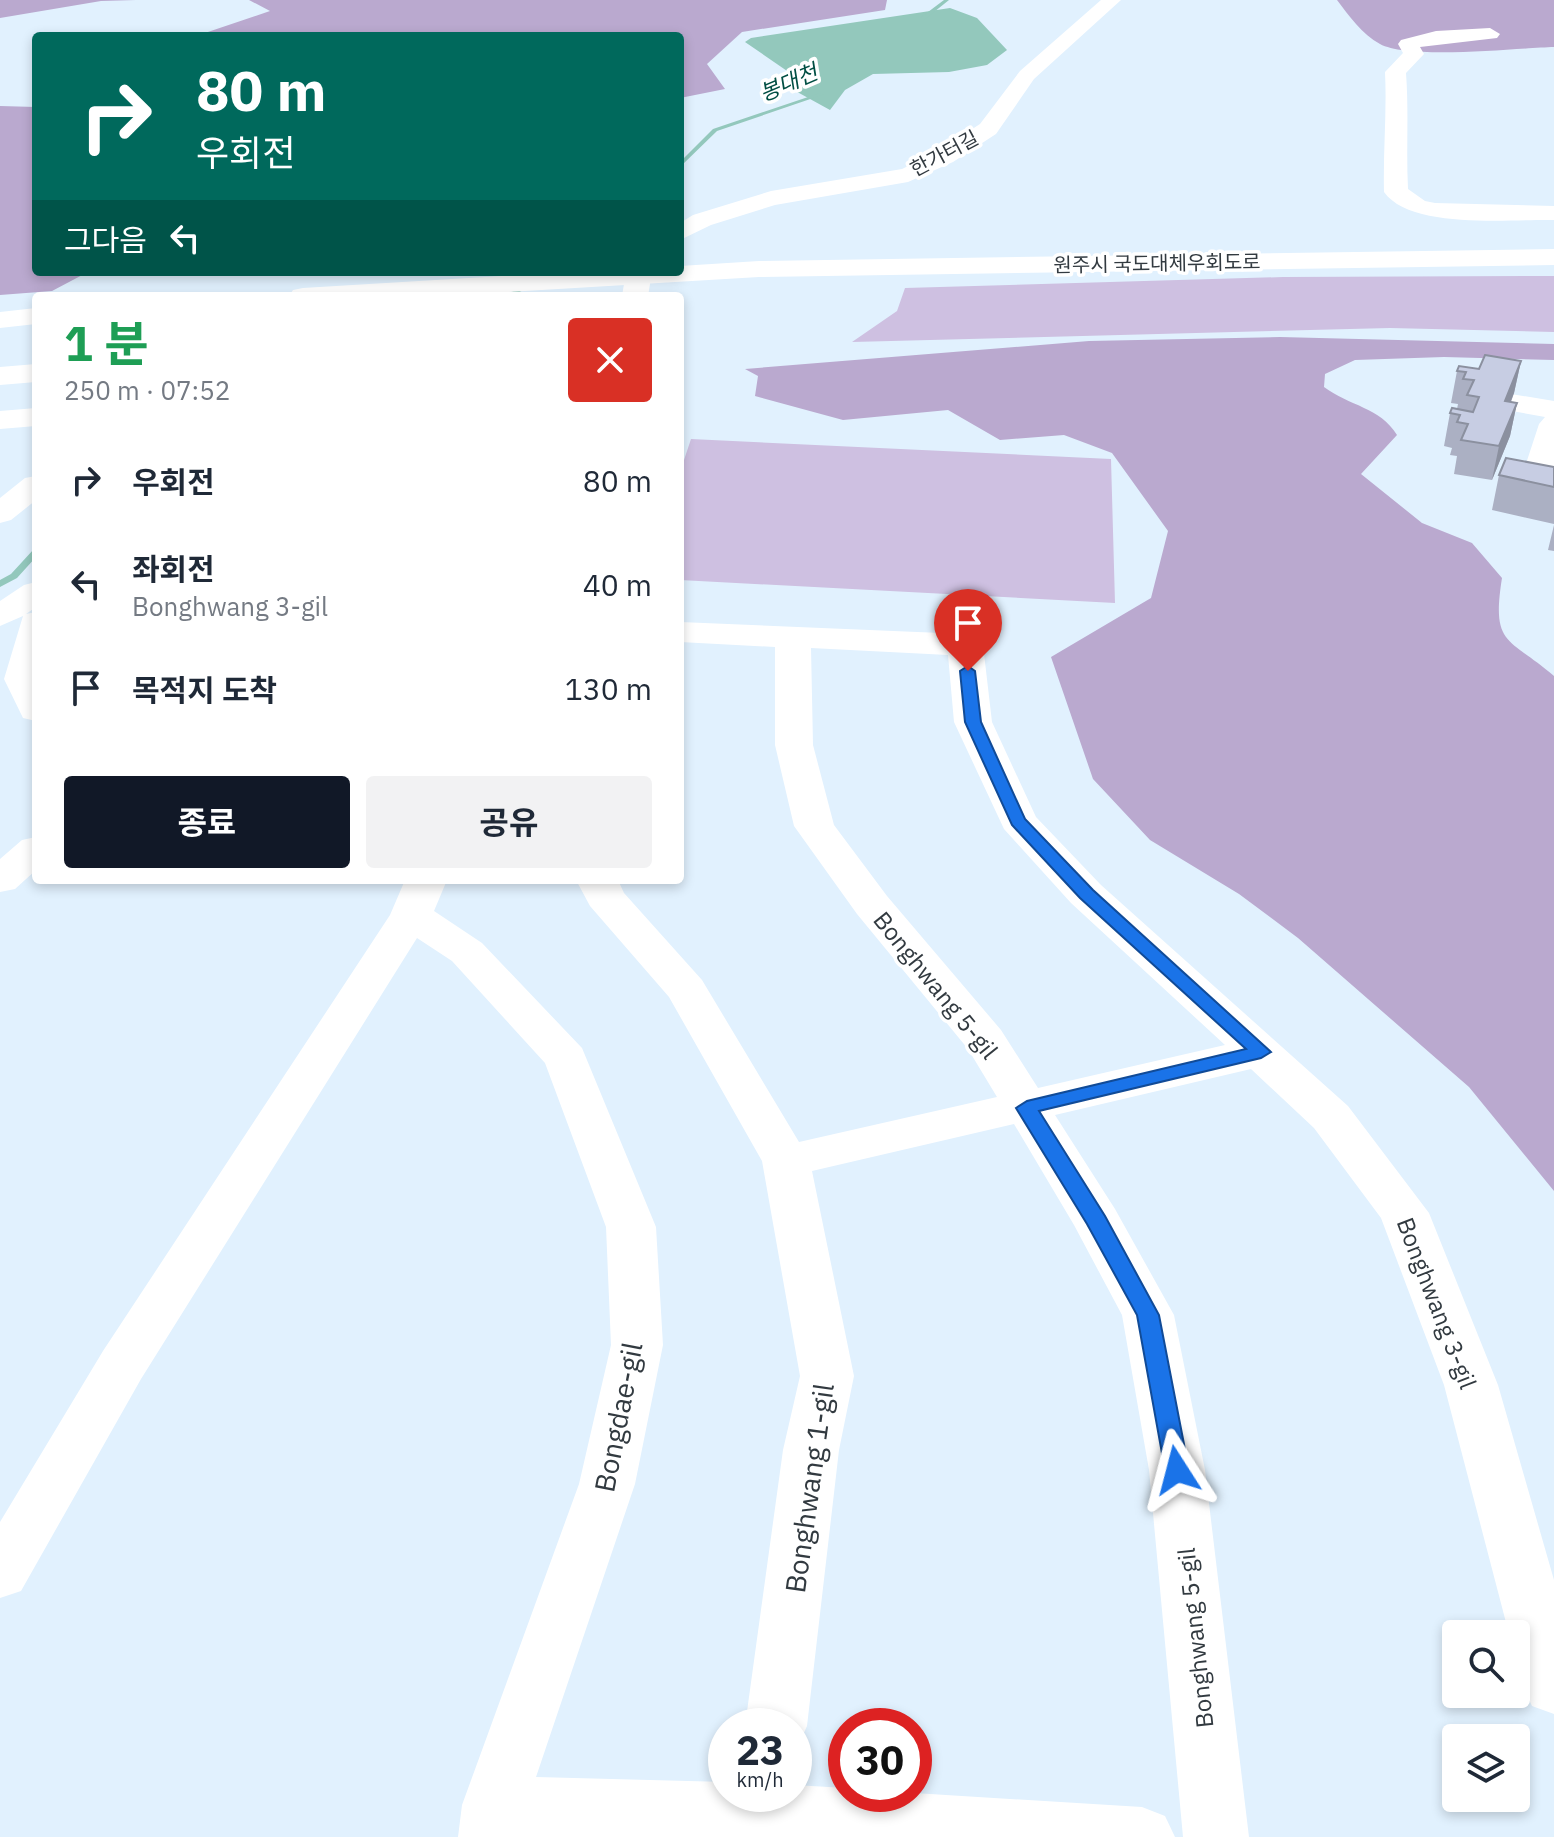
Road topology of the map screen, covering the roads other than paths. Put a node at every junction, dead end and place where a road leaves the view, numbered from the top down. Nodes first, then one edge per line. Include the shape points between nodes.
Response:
1 (1112, 0) edge
2 (1490, 34) dead end
3 (1554, 213) edge
4 (684, 231) edge
5 (1554, 257) edge
6 (1554, 271) edge
7 (760, 274) junction
8 (386, 292) edge
9 (537, 292) edge
10 (32, 316) edge
11 (0, 320) edge
12 (32, 327) edge
13 (0, 330) edge
14 (32, 373) edge
15 (0, 376) edge
16 (1511, 403) edge
17 (1554, 410) edge
18 (32, 417) edge
19 (3, 420) edge
20 (1554, 424) edge
21 (1554, 485) edge
22 (32, 488) edge
23 (0, 513) edge
24 (32, 595) edge
25 (0, 616) edge
26 (684, 632) edge
27 (793, 637) junction
28 (32, 638) edge
29 (32, 701) edge
30 (32, 852) edge
31 (0, 880) edge
32 (599, 884) edge
33 (419, 898) edge
34 (1261, 1052) junction
35 (1027, 1108) junction
36 (786, 1161) junction
37 (0, 1574) edge
38 (1554, 1687) edge
39 (778, 1708) edge
40 (767, 1815) edge
41 (492, 1821) edge
42 (1142, 1837) edge
43 (1216, 1837) edge

1 - 4 street, 한가터길 via 1027,75 988,129 945,157 908,175 771,198
2 - 3 street via 1408,44 1414,54 1395,72 1396,192 1435,210
5 - 7 highway, 원주시 국도대체우회도로
6 - 7 highway, 원주시 국도대체우회도로
7 - 8 highway
7 - 9 highway
10 - 11 highway
12 - 13 highway
14 - 15 street
16 - 17 street
18 - 19 street
20 - 21 street via 1536,482
22 - 23 street
24 - 25 street
26 - 27 street
27 - 34 street, Bonghwang 3-gil via 965,645 973,722 1018,821 1097,904
27 - 35 street, Bonghwang 5-gil via 794,745 814,826 872,905 985,1040
28 - 29 street via 22,679
30 - 31 street
32 - 36 street, Bonghwang 1-gil via 687,990
33 - 37 street via 122,1365
33 - 41 street, Bongdae-gil via 566,1058 631,1227 637,1345 607,1484
34 - 35 street
34 - 38 street, Bonghwang 3-gil via 1331,1117 1404,1213 1471,1385
35 - 36 street
35 - 43 street, Bonghwang 5-gil via 1148,1315 1177,1470
36 - 39 street, Bonghwang 1-gil via 827,1376 811,1450
40 - 41 street
40 - 42 street

